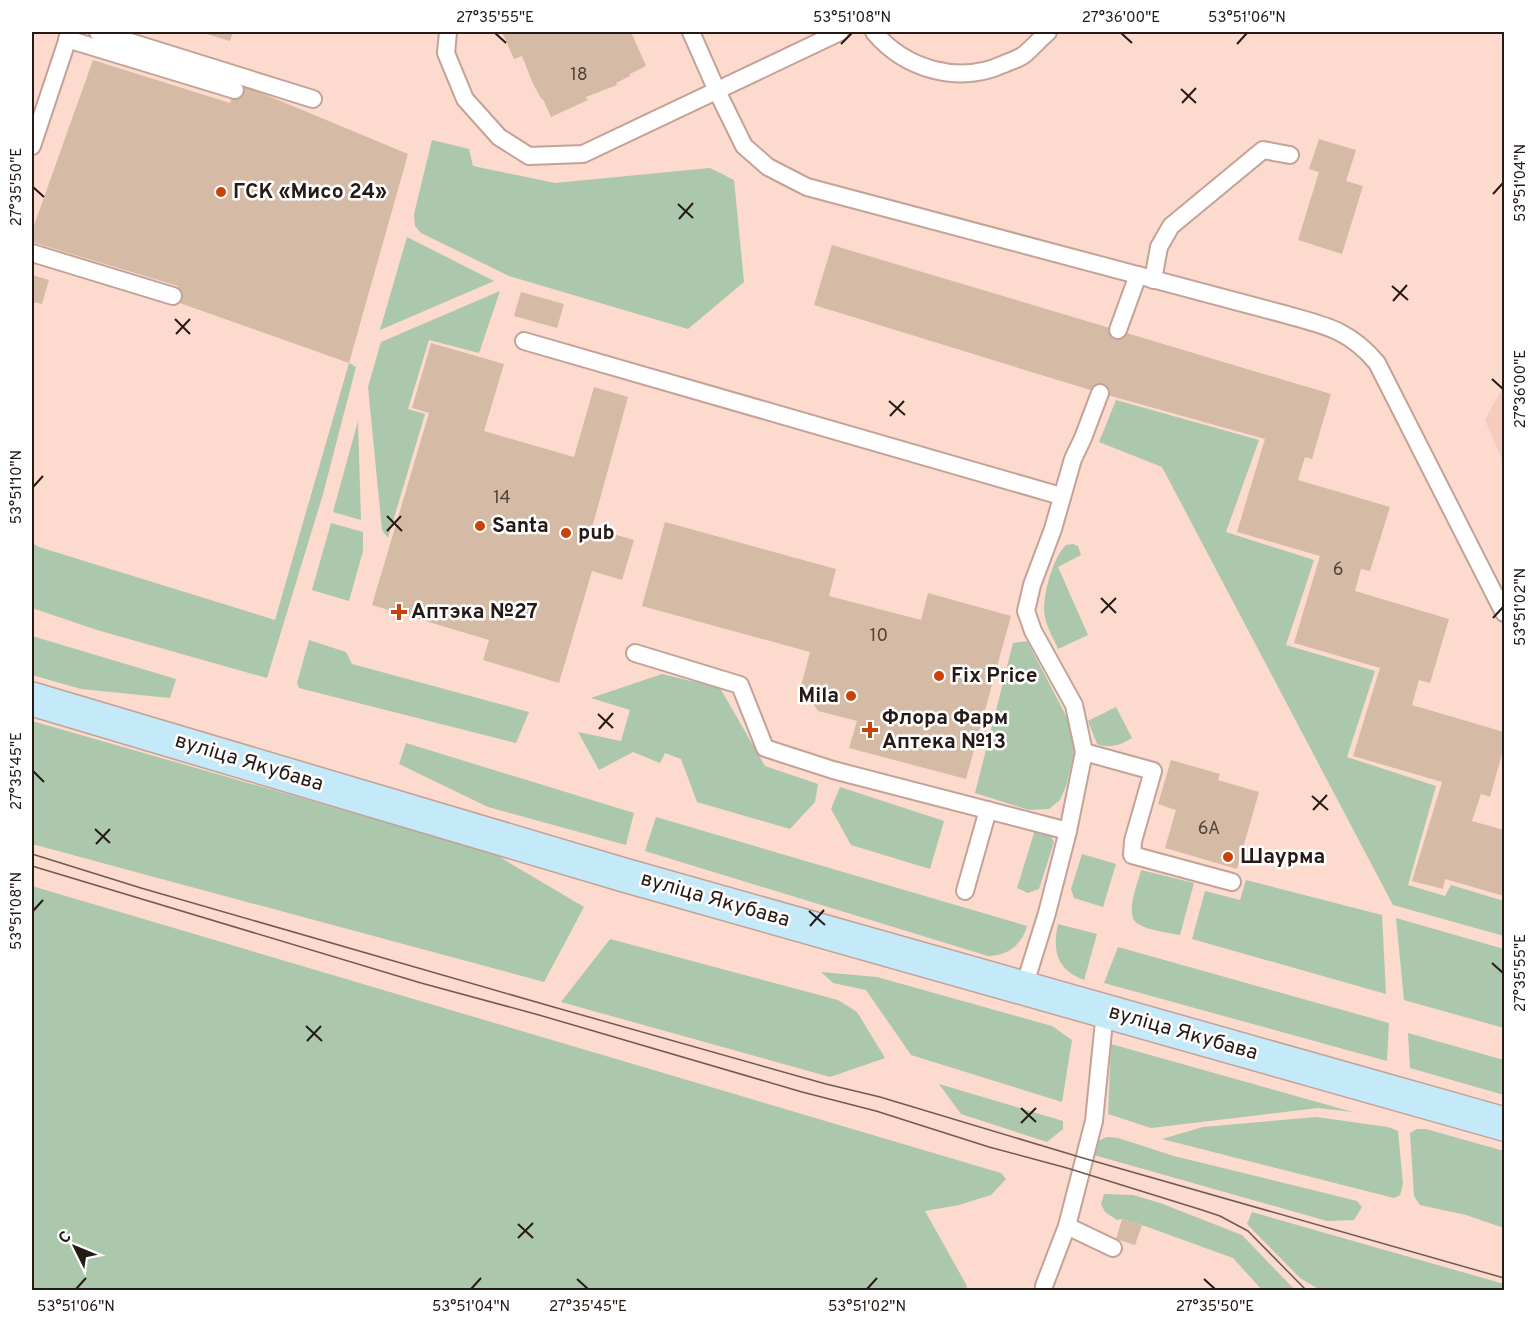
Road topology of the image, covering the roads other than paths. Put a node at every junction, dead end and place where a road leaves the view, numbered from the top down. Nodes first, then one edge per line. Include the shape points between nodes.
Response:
1 (98, 32) edge
2 (448, 32) edge
3 (691, 32) edge
4 (840, 32) edge
5 (874, 32) edge
6 (1048, 32) edge
7 (69, 35) edge
8 (235, 90) dead end
9 (717, 91) junction
10 (313, 99) dead end
11 (32, 146) edge
12 (1290, 155) dead end
13 (32, 253) edge
14 (1145, 278) junction
15 (173, 296) dead end
16 (1118, 330) dead end
17 (524, 342) dead end
18 (1100, 393) dead end
19 (1061, 496) junction
20 (1504, 613) edge
21 (635, 653) dead end
22 (32, 699) edge
23 (1084, 752) junction
24 (988, 810) junction
25 (1068, 831) junction
26 (1232, 882) dead end
27 (965, 891) dead end
28 (1024, 987) junction
29 (1104, 1011) junction
30 (1504, 1124) edge
31 (1067, 1226) junction
32 (1113, 1248) dead end
33 (1044, 1286) dead end

1 - 10 lane
2 - 9 lane via 446,53 465,99 499,137 529,156 583,154
3 - 9 lane
4 - 9 lane
5 - 6 lane via 887,48 918,66 954,74 990,70 1023,55
7 - 8 lane
7 - 11 lane
9 - 14 lane via 744,146 768,166 807,187
12 - 14 lane via 1263,150 1172,226
13 - 15 lane
14 - 16 lane
14 - 20 lane via 1314,322 1347,334 1365,349 1377,363
17 - 19 lane
18 - 19 lane
19 - 23 lane via 1026,611 1074,705
21 - 24 lane via 740,685 765,748
22 - 28 main road, вуліца Якубава via 603,869
23 - 25 lane
23 - 26 lane via 1153,771 1132,855
24 - 25 lane
24 - 27 lane
25 - 28 lane
28 - 29 main road, вуліца Якубава
29 - 30 main road, вуліца Якубава
29 - 31 lane via 1094,1121
31 - 32 lane
31 - 33 lane

